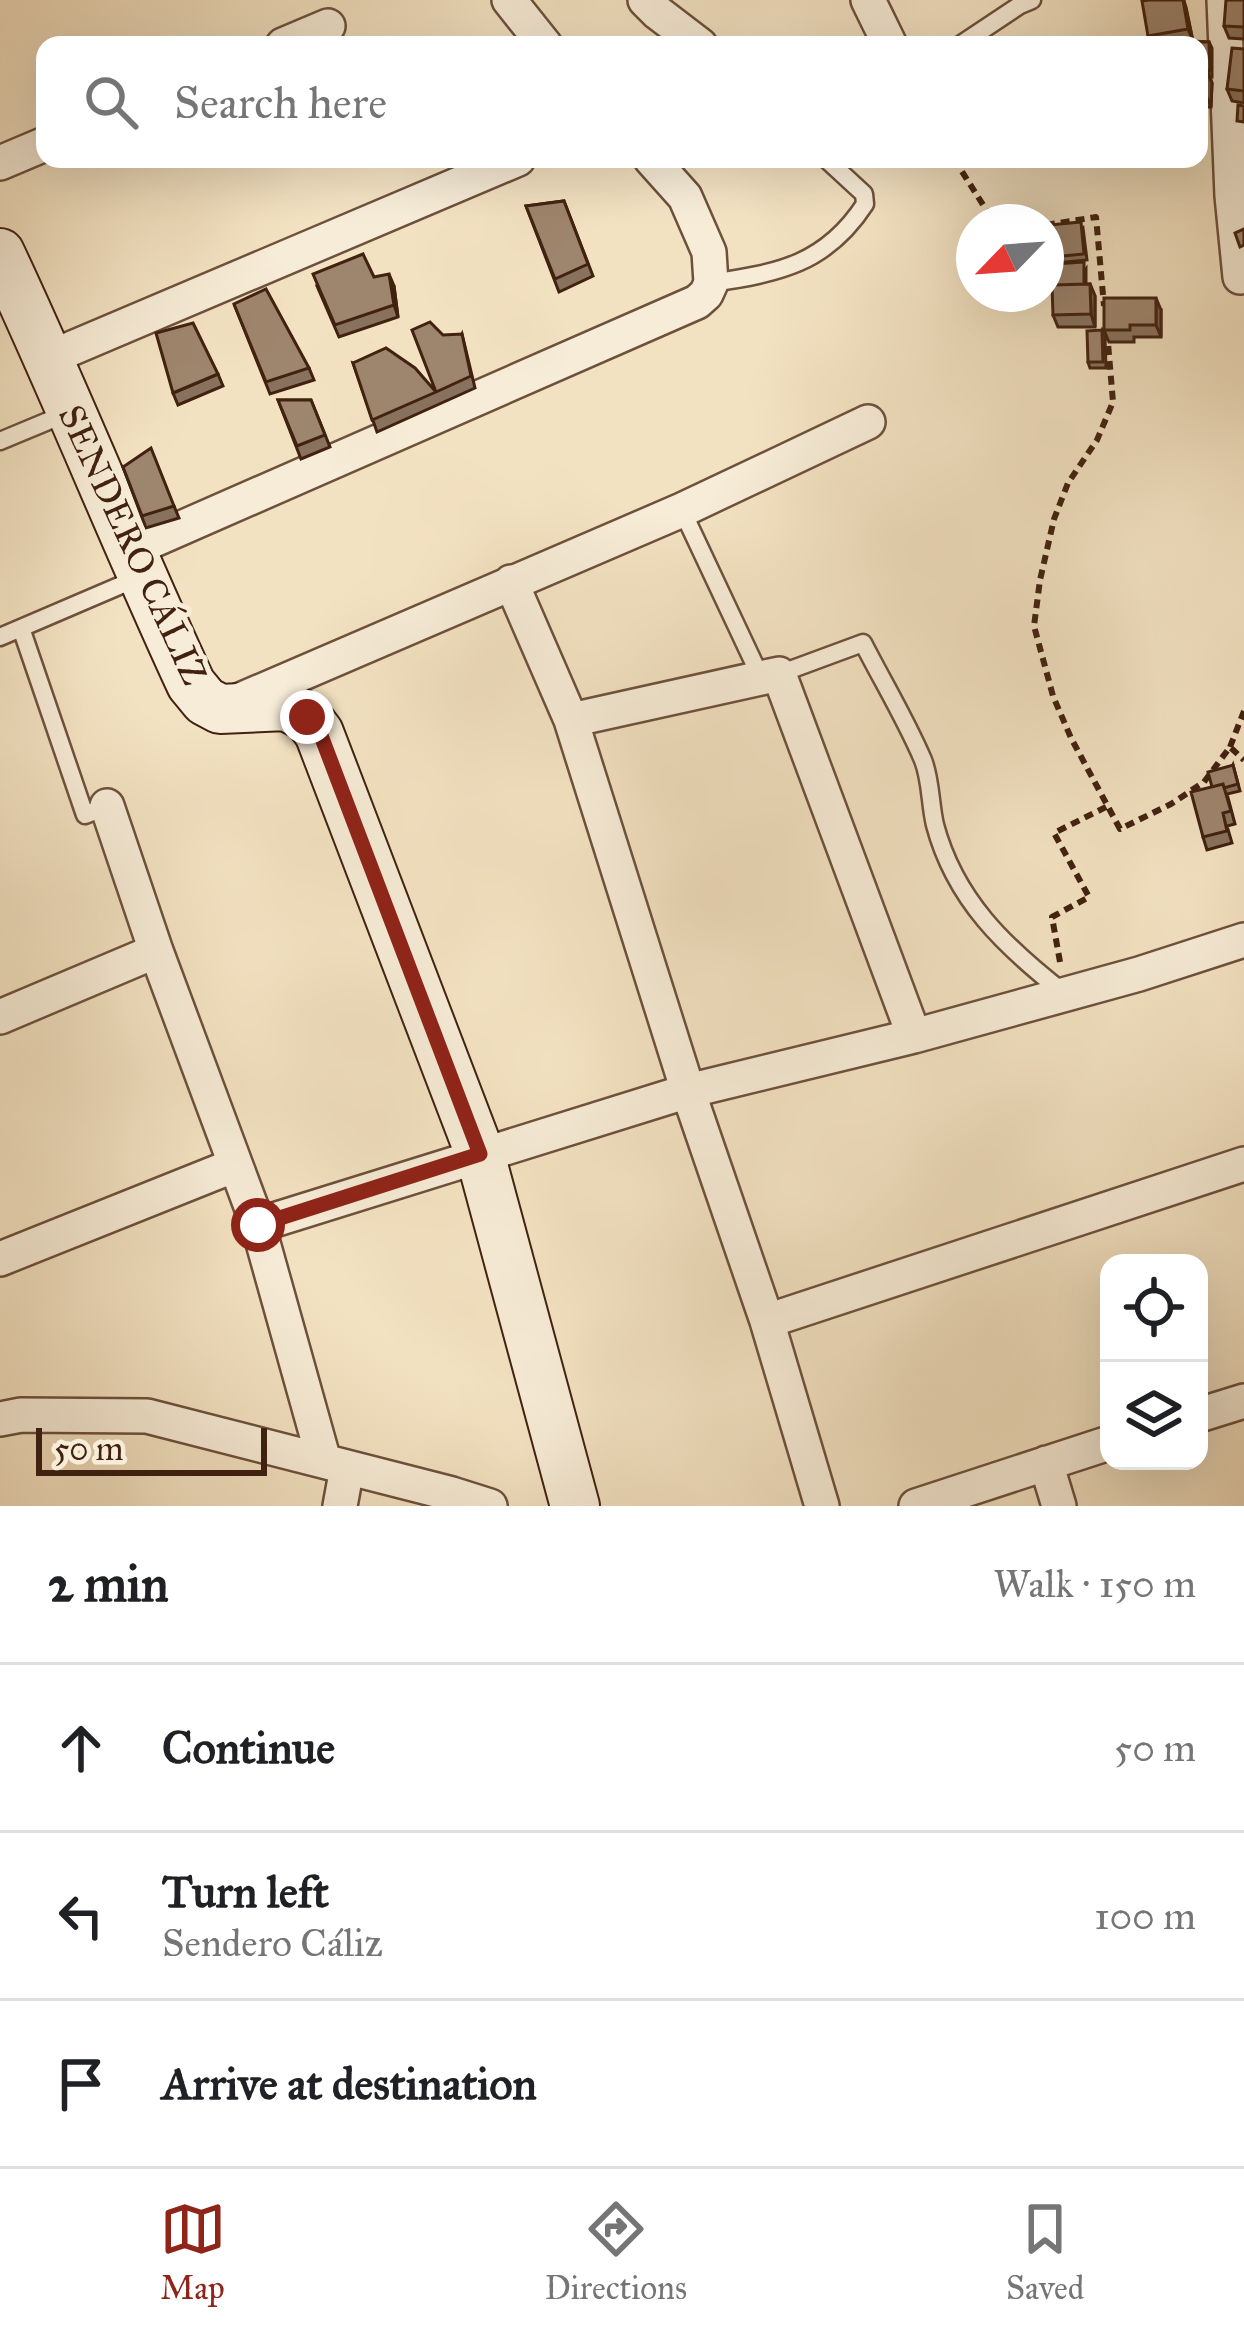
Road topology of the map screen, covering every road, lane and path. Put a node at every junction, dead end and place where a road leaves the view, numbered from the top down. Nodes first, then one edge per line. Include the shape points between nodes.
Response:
1 (509, 0) edge
2 (645, 0) edge
3 (868, 0) edge
4 (1032, 0) edge
5 (1225, 0) edge
6 (328, 26) dead end
7 (304, 36) edge
8 (538, 36) edge
9 (689, 36) edge
10 (886, 36) edge
11 (974, 36) edge
12 (36, 148) edge
13 (0, 163) edge
14 (497, 168) edge
15 (658, 168) edge
16 (836, 168) edge
17 (960, 168) edge
18 (983, 204) edge
19 (1064, 222) edge
20 (0, 253) edge
21 (1240, 277) dead end
22 (711, 283) junction
23 (1105, 310) edge
24 (1107, 333) edge
25 (49, 358) junction
26 (71, 412) junction
27 (868, 422) dead end
28 (0, 441) edge
29 (682, 510) junction
30 (135, 564) junction
31 (511, 582) junction
32 (21, 628) junction
33 (0, 637) edge
34 (770, 676) junction
35 (220, 709) junction
36 (1244, 711) edge
37 (571, 720) junction
38 (1230, 747) junction
39 (1244, 760) edge
40 (107, 806) joint
41 (1108, 806) junction
42 (1244, 940) edge
43 (156, 951) junction
44 (1066, 994) junction
45 (0, 1017) edge
46 (914, 1036) junction
47 (688, 1091) junction
48 (480, 1154) junction
49 (1244, 1164) edge
50 (235, 1165) junction
51 (258, 1225) junction
52 (0, 1258) edge
53 (767, 1321) junction
54 (1244, 1401) edge
55 (1208, 1412) edge
56 (0, 1419) edge
57 (1100, 1446) edge
58 (1046, 1462) junction
59 (336, 1464) junction
60 (340, 1506) edge
61 (490, 1506) edge
62 (575, 1506) edge
63 (822, 1506) edge
64 (916, 1506) edge
65 (1059, 1506) edge

1 - 8 street
2 - 9 street
3 - 10 street
4 - 11 lane
5 - 21 street
6 - 7 street
12 - 13 street
14 - 25 street
15 - 22 street via 685,197 709,252
16 - 22 lane via 866,204 833,244 766,274
17 - 18 path
19 - 23 path via 1096,217
20 - 25 street, SENDERO CÁLIZ
22 - 30 street via 697,302
24 - 41 path via 1113,402 1054,519 1034,626 1053,695
25 - 26 street, SENDERO CÁLIZ
26 - 28 lane
26 - 30 street, SENDERO CÁLIZ
27 - 29 street
29 - 31 street
29 - 34 lane
30 - 32 lane
30 - 35 street, SENDERO CÁLIZ via 191,684
31 - 35 street
31 - 37 street
32 - 33 lane
32 - 40 lane via 85,815
34 - 37 street
34 - 44 lane via 863,643 925,764 935,826 974,907 1008,948
34 - 46 street
35 - 48 street, SENDERO CÁLIZ via 286,706 320,733
36 - 38 path
37 - 47 street
38 - 39 path
38 - 41 path via 1204,782 1171,805 1120,829
40 - 43 street
41 - 44 path via 1054,833 1088,897 1052,917
42 - 44 street
43 - 45 street
43 - 50 street
44 - 46 street
46 - 47 street
47 - 48 street
47 - 53 street
48 - 51 street
48 - 62 street, SENDERO CÁLIZ
49 - 53 street
50 - 51 street
50 - 52 street
51 - 59 street
53 - 63 street
54 - 55 street
56 - 59 street via 147,1416
57 - 58 street
58 - 64 street
58 - 65 street
59 - 60 street
59 - 61 street

